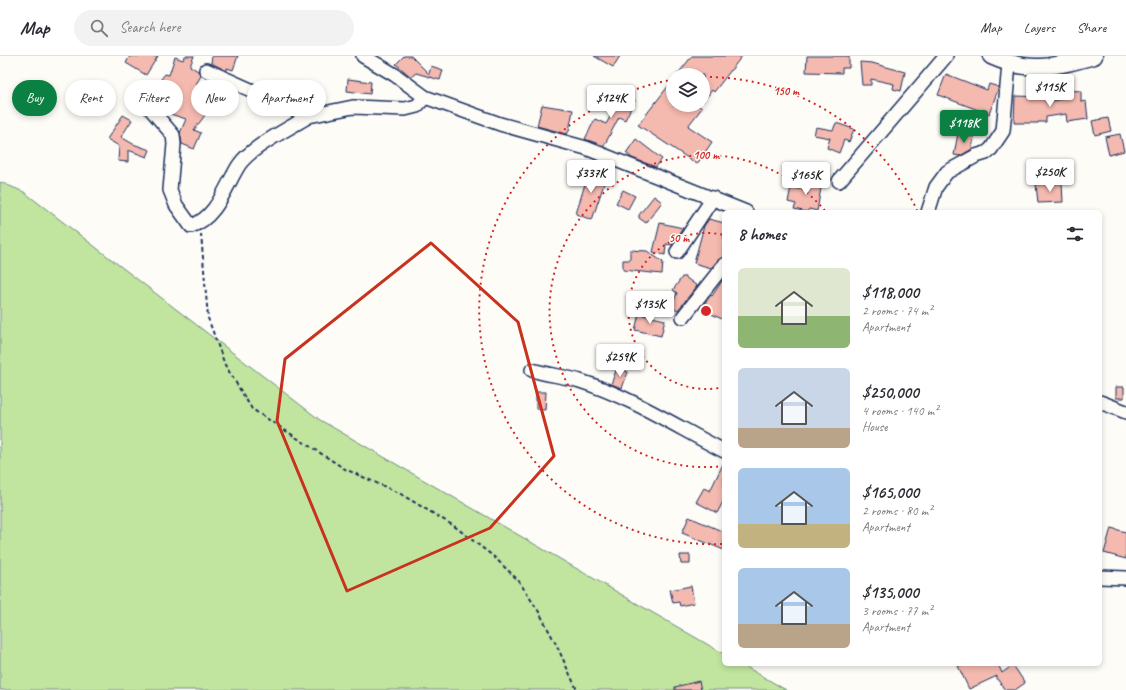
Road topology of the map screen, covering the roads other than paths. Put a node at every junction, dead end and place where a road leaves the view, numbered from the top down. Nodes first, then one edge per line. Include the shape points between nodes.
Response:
1 (363, 56) edge
2 (946, 56) edge
3 (991, 56) edge
4 (1094, 56) edge
5 (1009, 64) junction
6 (206, 70) dead end
7 (247, 88) edge
8 (424, 97) junction
9 (326, 113) edge
10 (157, 116) edge
11 (309, 116) edge
12 (839, 181) dead end
13 (713, 198) junction
14 (741, 210) edge
15 (929, 210) edge
16 (677, 252) dead end
17 (722, 267) edge
18 (683, 318) dead end
19 (532, 370) dead end
20 (1102, 403) edge
21 (1126, 412) edge
22 (722, 450) edge
23 (1102, 577) edge
24 (1126, 578) edge

1 - 8 street via 395,75
2 - 12 street
3 - 5 main road
4 - 5 main road via 1034,68
5 - 15 street via 1003,131 986,153 947,172 936,187
6 - 7 street
8 - 9 street via 417,106 405,109 353,107
8 - 13 street via 500,124 586,148
10 - 11 street via 173,134 170,190 191,226 201,223 208,216 240,164 258,148
13 - 14 street
13 - 16 street
17 - 18 street
19 - 22 street via 580,381 618,396
20 - 21 street
23 - 24 street

